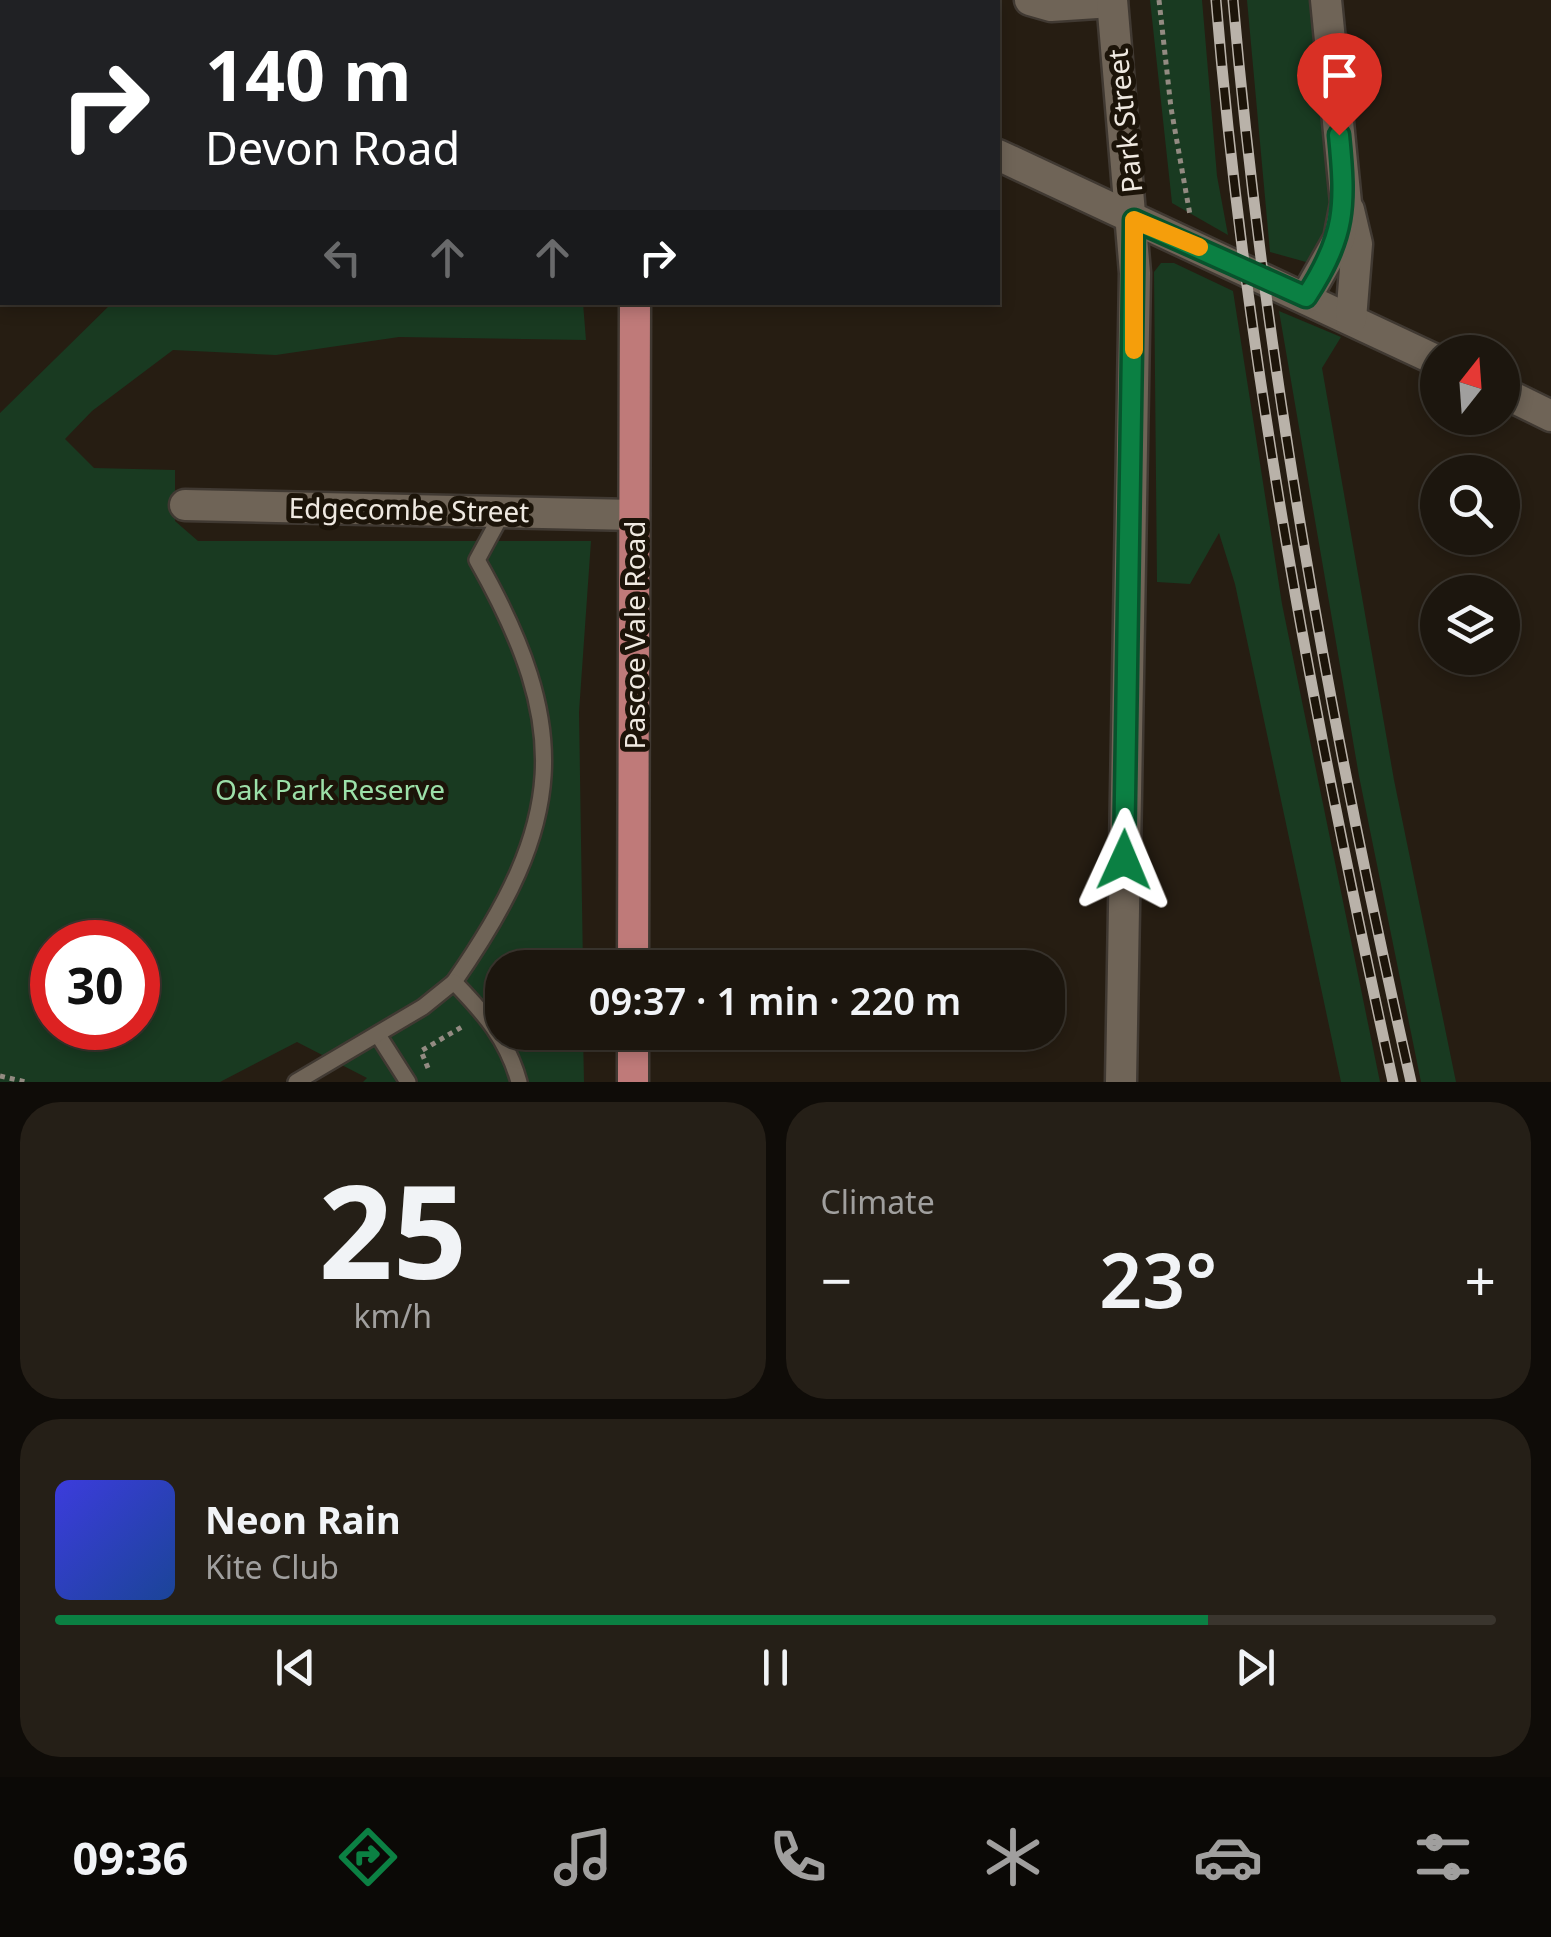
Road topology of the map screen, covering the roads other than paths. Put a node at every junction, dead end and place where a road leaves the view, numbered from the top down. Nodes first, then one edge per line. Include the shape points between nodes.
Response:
1 (1030, 0) edge
2 (1326, 0) edge
3 (1112, 1) edge
4 (1000, 156) edge
5 (1346, 203) junction
6 (1134, 220) junction
7 (1306, 297) junction
8 (635, 305) edge
9 (1350, 319) junction
10 (1420, 352) edge
11 (1520, 401) edge
12 (1551, 416) edge
13 (184, 504) dead end
14 (503, 512) junction
15 (634, 515) junction
16 (633, 950) edge
17 (454, 982) junction
18 (378, 1035) junction
19 (633, 1050) edge
20 (408, 1081) edge
21 (296, 1082) edge
22 (519, 1082) edge
23 (633, 1082) edge
24 (1121, 1082) edge

1 - 3 street via 1051,6
2 - 5 street
3 - 6 street, Park Street
4 - 6 street
5 - 7 street via 1339,239
5 - 9 street via 1357,244
6 - 7 street
6 - 24 street, Park Street
7 - 9 street
8 - 15 main road, Pascoe Vale Road
9 - 10 street
11 - 12 street
13 - 14 street, Edgecombe Street
14 - 15 street, Edgecombe Street
14 - 17 lane via 477,560 529,664 542,711 542,785 536,824 505,904
15 - 16 main road, Pascoe Vale Road
17 - 18 lane
17 - 22 lane via 494,1023
18 - 20 lane
18 - 21 lane
19 - 23 main road

